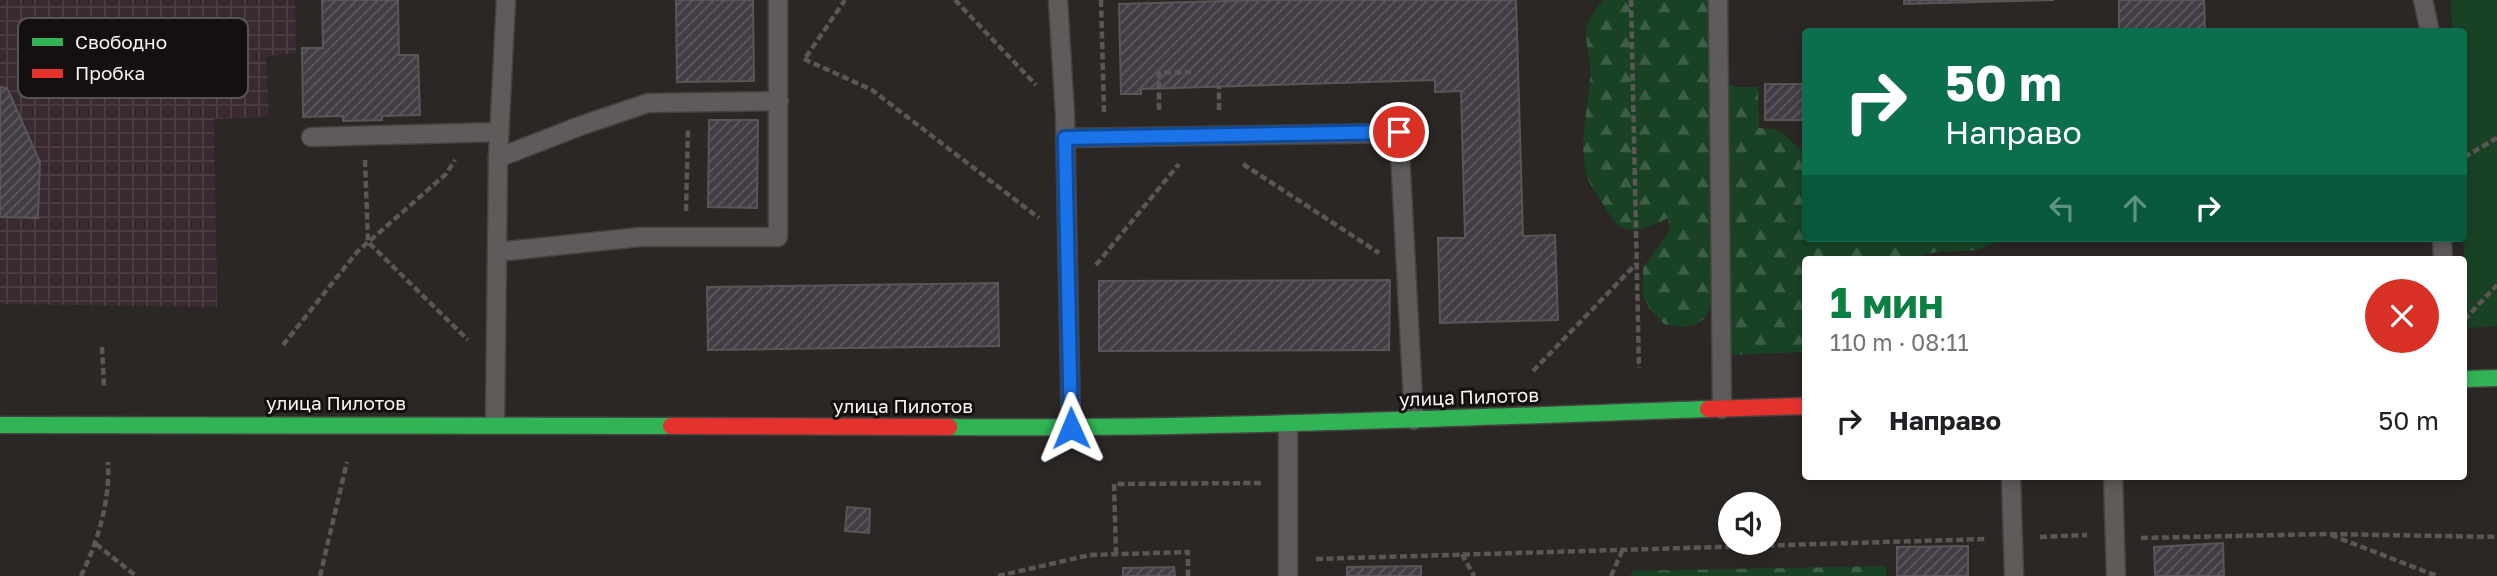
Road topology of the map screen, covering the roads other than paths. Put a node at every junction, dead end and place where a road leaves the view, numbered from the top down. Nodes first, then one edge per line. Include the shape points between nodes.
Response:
1 (506, 0) edge
2 (778, 0) edge
3 (1058, 0) edge
4 (1718, 0) edge
5 (2423, 0) edge
6 (2429, 28) edge
7 (779, 102) junction
8 (499, 132) junction
9 (311, 137) dead end
10 (1065, 138) junction
11 (498, 158) junction
12 (497, 252) junction
13 (2497, 378) edge
14 (2467, 379) edge
15 (1802, 406) edge
16 (1722, 409) junction
17 (1414, 420) junction
18 (1288, 424) junction
19 (0, 425) edge
20 (495, 425) junction
21 (1071, 428) junction
22 (2011, 480) edge
23 (2113, 480) edge
24 (1288, 576) edge
25 (2014, 576) edge
26 (2116, 576) edge

1 - 8 lane
2 - 7 lane
3 - 10 lane
4 - 16 lane
5 - 6 lane
7 - 11 lane via 648,103
7 - 12 lane via 778,237 640,237
8 - 9 lane
8 - 11 lane
10 - 17 lane via 1399,132
10 - 21 lane
11 - 12 lane
12 - 20 lane
13 - 14 street
15 - 16 street, улица Пилотов
16 - 17 street, улица Пилотов
17 - 18 street, улица Пилотов
18 - 21 street, улица Пилотов
18 - 24 lane
19 - 20 street, улица Пилотов
20 - 21 street, улица Пилотов
22 - 25 lane
23 - 26 lane

